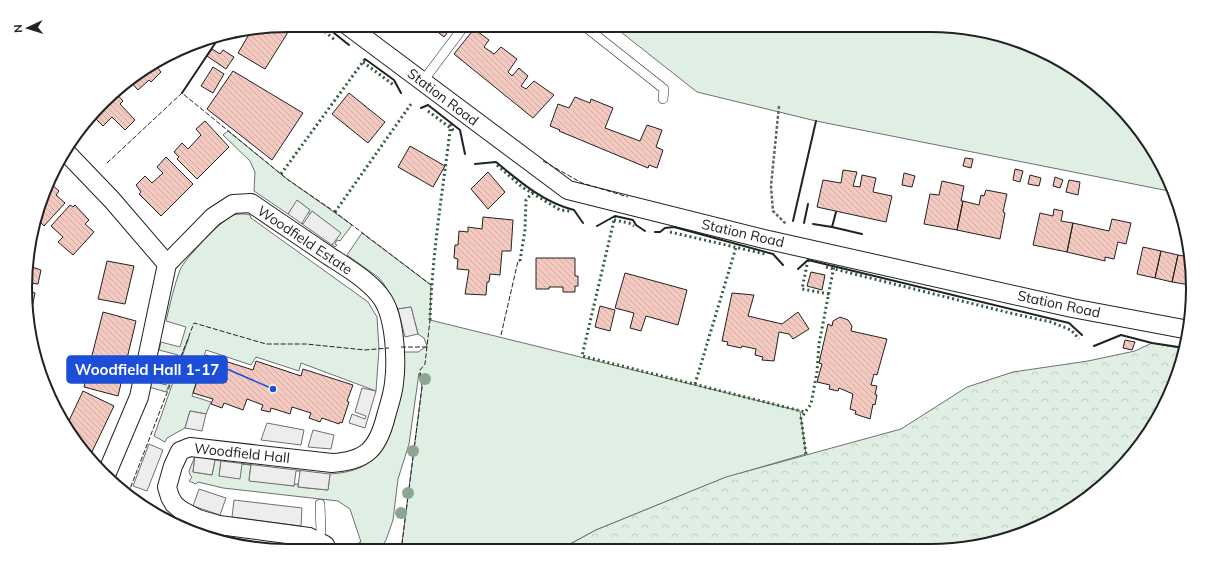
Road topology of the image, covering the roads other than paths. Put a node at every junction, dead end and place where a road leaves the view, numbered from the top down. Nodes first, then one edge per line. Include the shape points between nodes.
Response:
1 (356, 32) edge
2 (460, 32) edge
3 (592, 32) edge
4 (423, 81) junction
5 (663, 100) dead end
6 (69, 155) edge
7 (167, 264) junction
8 (1183, 329) edge
9 (395, 348) joint
10 (108, 470) edge
11 (320, 504) dead end
12 (319, 544) edge
13 (322, 544) edge

1 - 4 street, Station Road
2 - 4 lane
3 - 5 lane via 664,89
4 - 8 street, Station Road via 568,190 1072,308
6 - 7 street
7 - 9 street, Woodfield Estate via 213,217 233,204 251,203 365,280 386,305 391,318
7 - 10 street via 139,397
9 - 12 street, Woodfield Hall via 394,383 382,430 375,444 365,454 348,462 332,463 190,447 180,451 173,466 167,487 174,504 181,510 198,519 219,525 309,537
11 - 13 lane

